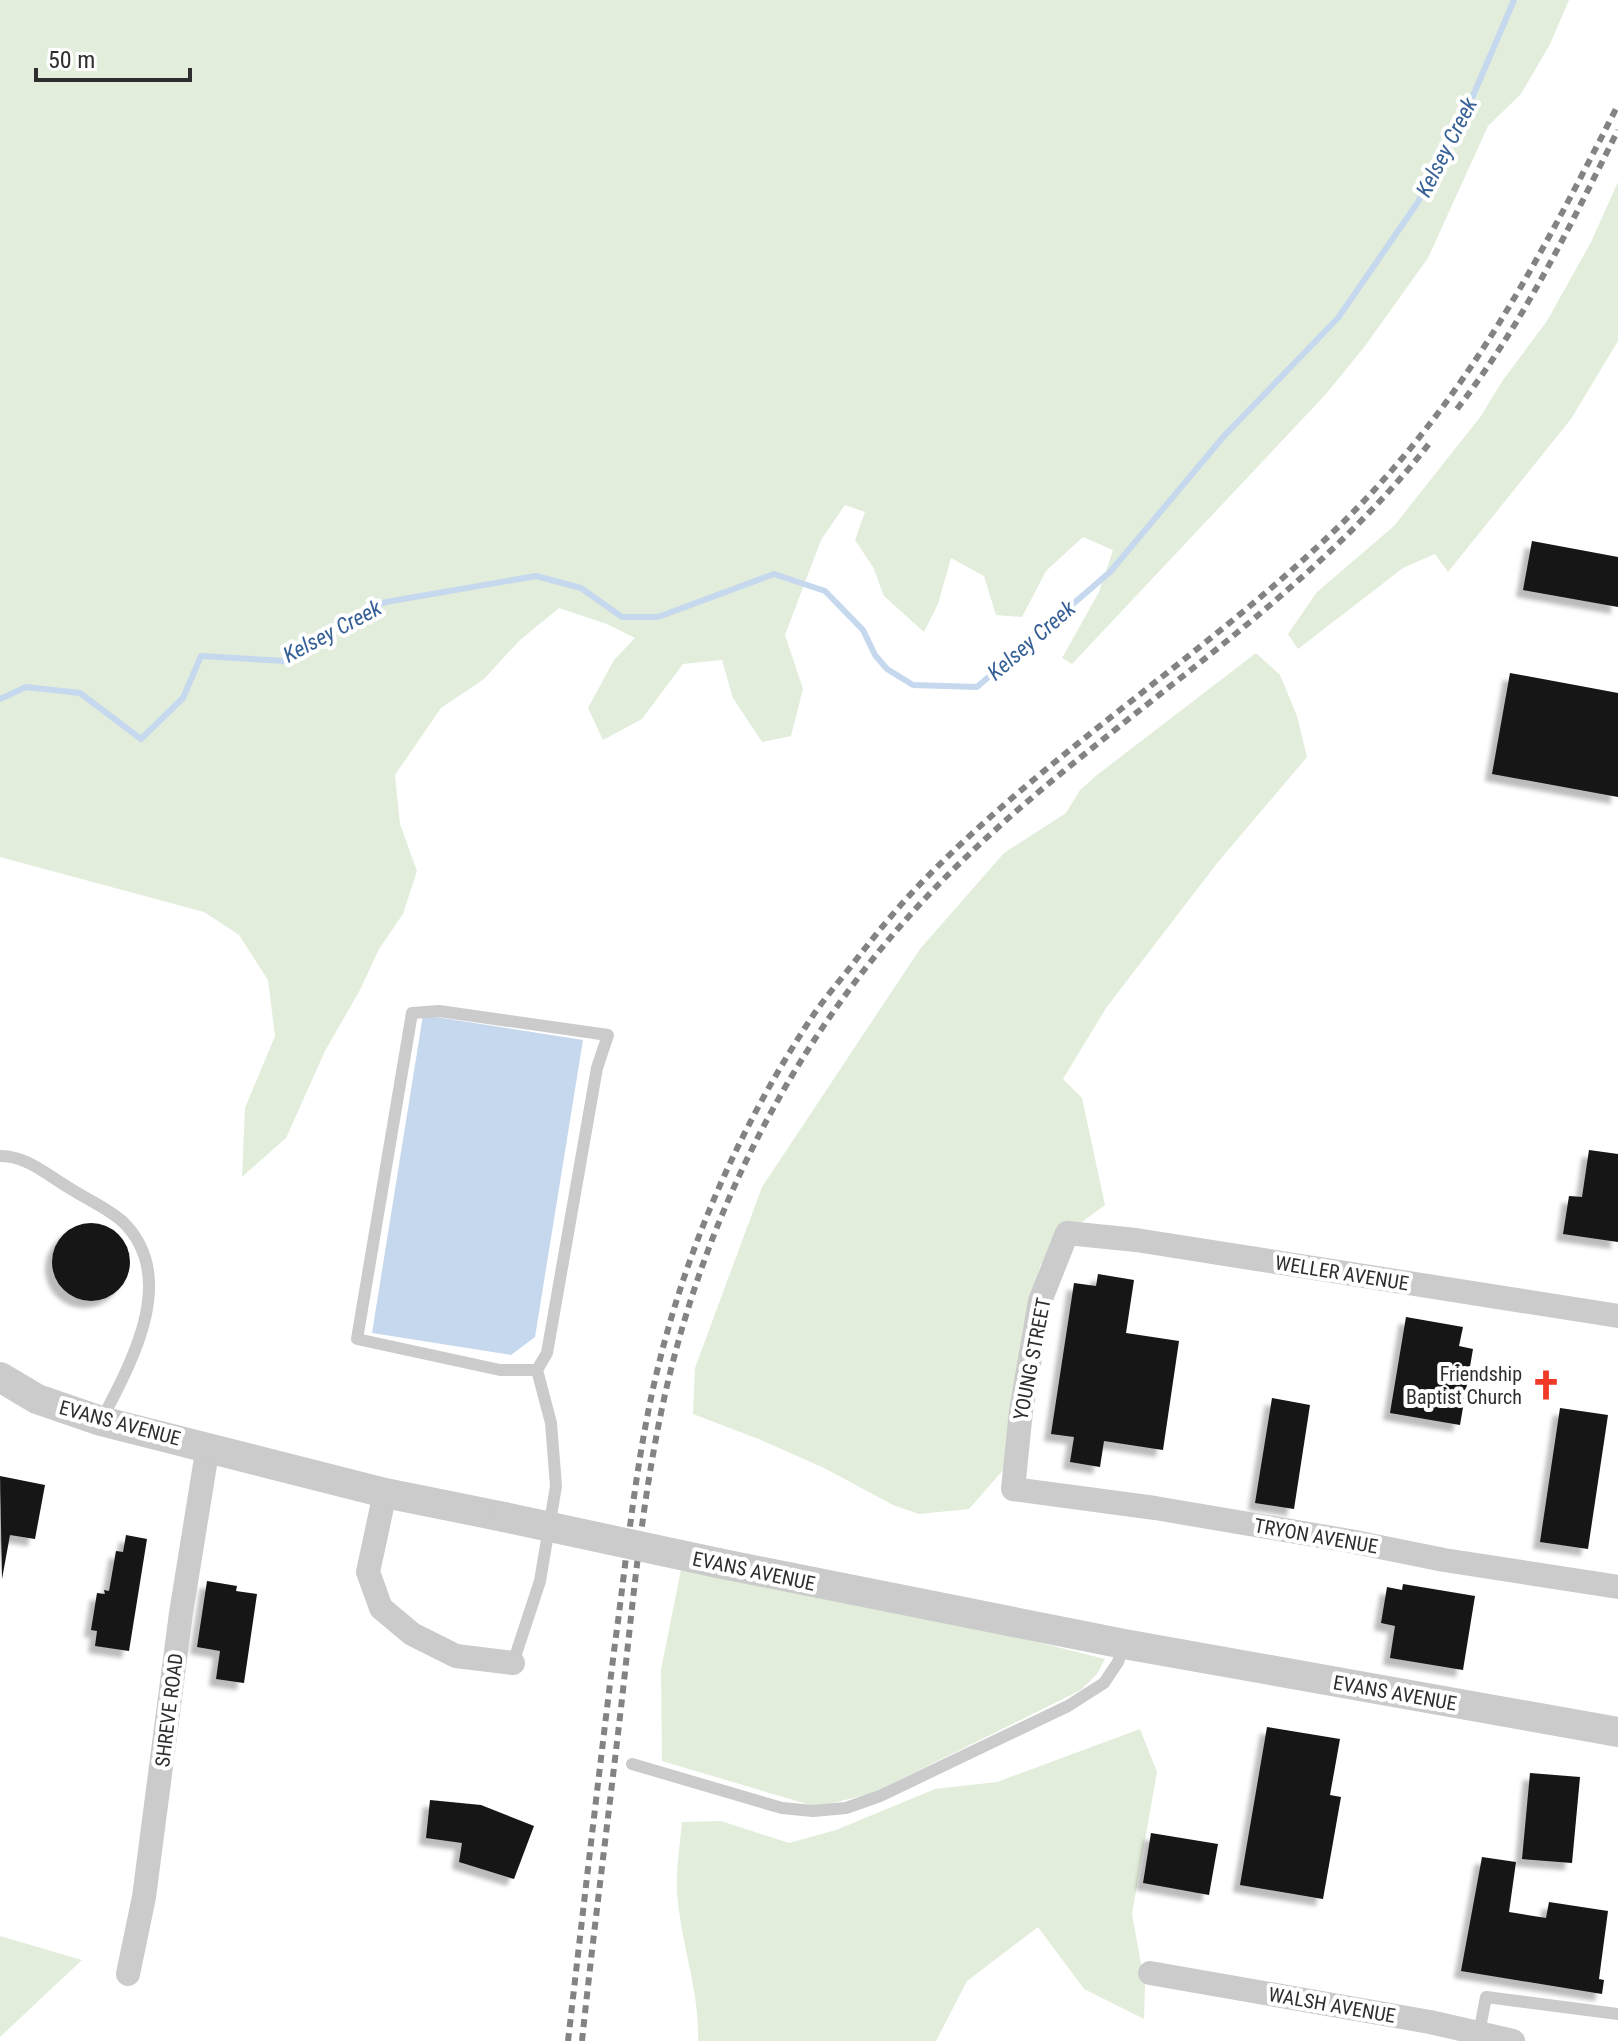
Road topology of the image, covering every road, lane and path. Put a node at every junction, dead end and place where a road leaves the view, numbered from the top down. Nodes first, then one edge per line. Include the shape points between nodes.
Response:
1 (0, 1156) edge
2 (1067, 1233) joint
3 (1618, 1316) edge
4 (537, 1370) junction
5 (0, 1377) edge
6 (101, 1421) junction
7 (208, 1446) junction
8 (1013, 1489) joint
9 (385, 1493) junction
10 (1618, 1587) edge
11 (1124, 1644) junction
12 (513, 1663) joint
13 (1618, 1732) edge
14 (632, 1764) dead end
15 (1150, 1973) dead end
16 (128, 1974) dead end
17 (1618, 2014) edge
18 (1479, 2033) junction
19 (1513, 2041) edge

1 - 6 lane via 21,1159 121,1220 141,1244 148,1274 146,1318 137,1351
2 - 3 street, WELLER AVENUE
2 - 8 street, YOUNG STREET via 1040,1301
4 - 4 lane via 547,1353 597,1068 608,1035 439,1011 412,1013 357,1339 500,1370
4 - 12 lane via 551,1423 556,1486 540,1581
5 - 6 street, EVANS AVENUE via 37,1399
6 - 7 street, EVANS AVENUE
7 - 9 street, EVANS AVENUE
7 - 16 street, SHREVE ROAD via 144,1897
8 - 10 street, TRYON AVENUE
9 - 11 street, EVANS AVENUE, bridge
9 - 12 street via 368,1572 381,1608 412,1634 456,1656
11 - 13 street, EVANS AVENUE
11 - 14 lane via 1104,1683 1068,1706 846,1808 782,1808
15 - 18 street, WALSH AVENUE
17 - 18 lane via 1486,1997
18 - 19 street, WALSH AVENUE

